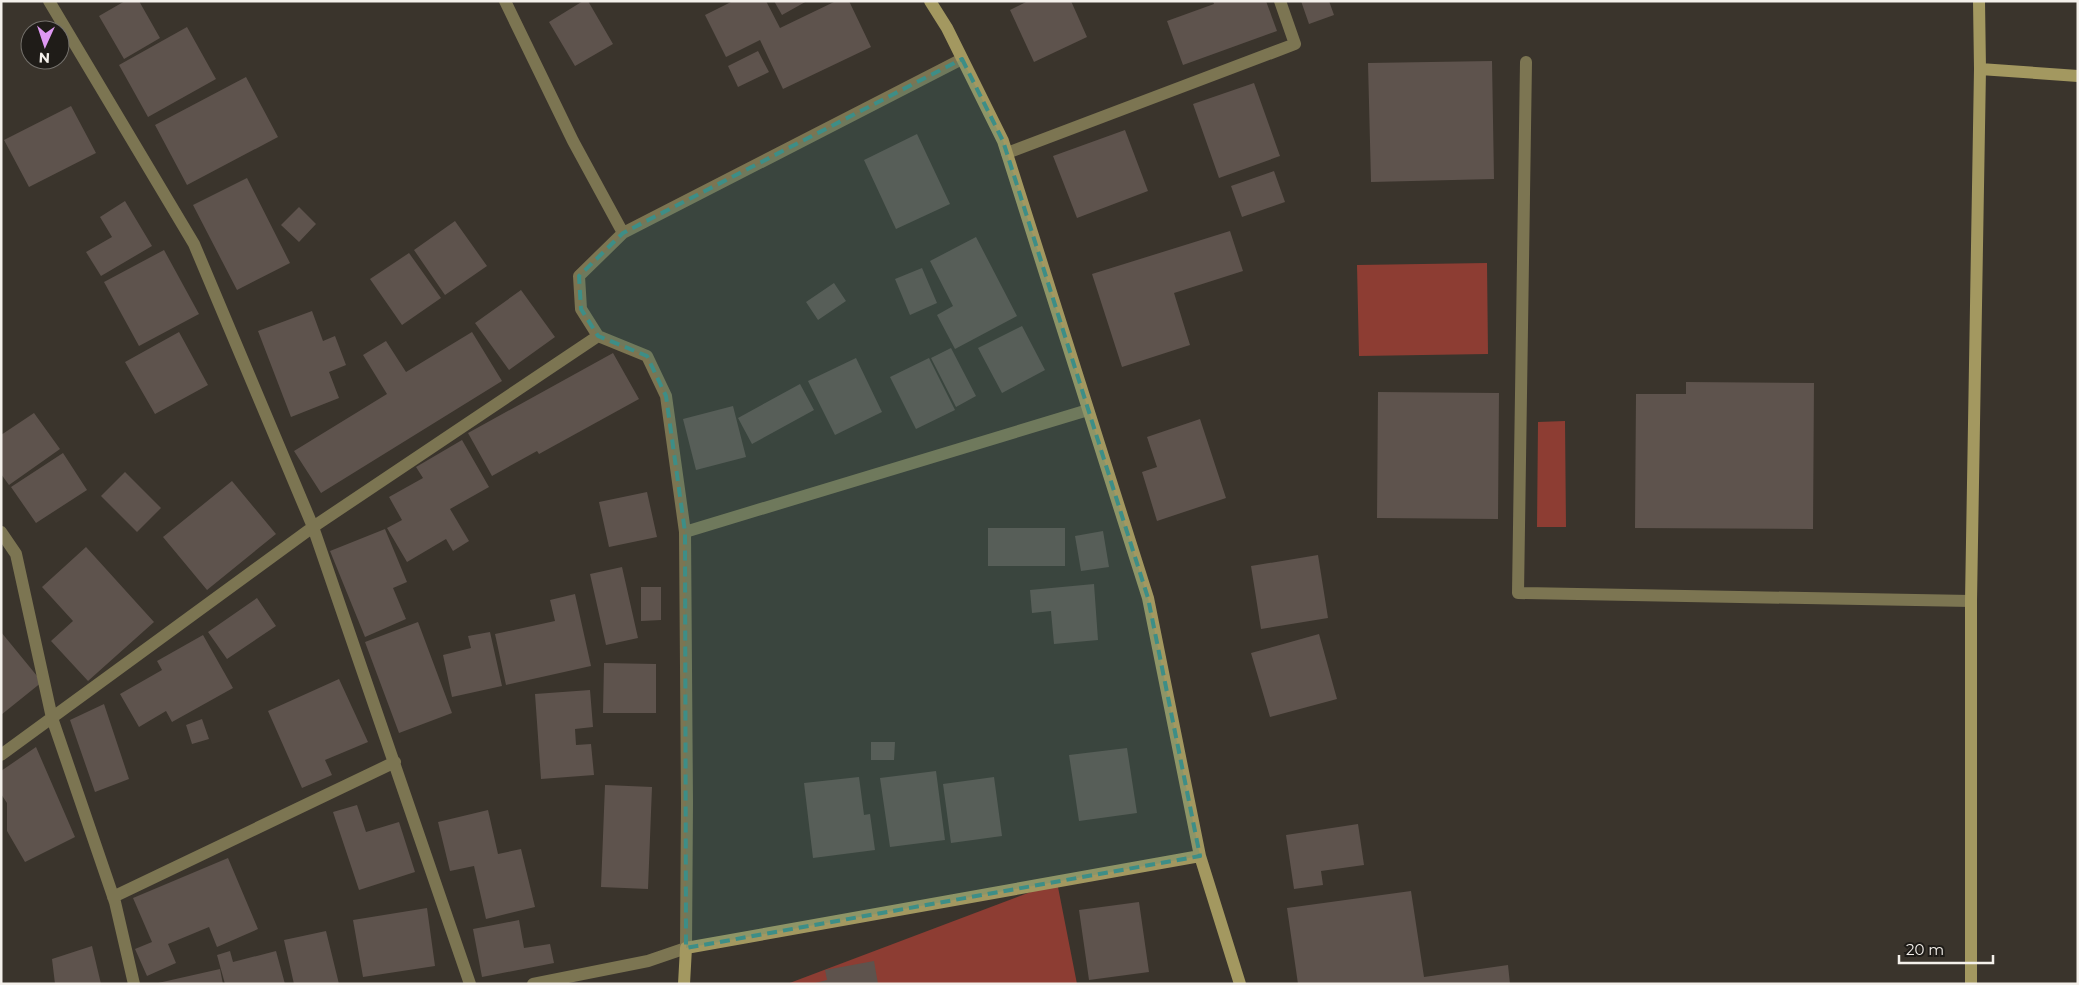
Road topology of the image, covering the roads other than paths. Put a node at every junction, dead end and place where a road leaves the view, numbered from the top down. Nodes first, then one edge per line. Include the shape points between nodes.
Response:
1 (48, 1) edge
2 (506, 1) edge
3 (930, 1) edge
4 (1280, 1) edge
5 (1980, 1) edge
6 (962, 59) junction
7 (1526, 62) dead end
8 (1980, 69) junction
9 (2078, 76) edge
10 (1007, 153) junction
11 (623, 233) junction
12 (598, 336) junction
13 (1088, 410) junction
14 (313, 528) junction
15 (1, 532) edge
16 (685, 532) junction
17 (1972, 601) junction
18 (52, 718) junction
19 (1, 755) edge
20 (395, 762) junction
21 (1200, 856) junction
22 (113, 897) junction
23 (686, 948) junction
24 (134, 984) edge
25 (470, 984) edge
26 (532, 984) edge
27 (684, 984) edge
28 (1240, 984) edge
29 (1971, 984) edge

1 - 14 street via 194,244
2 - 11 street via 573,141
3 - 6 street
4 - 10 street via 1295,44
5 - 8 street
6 - 10 street
6 - 11 street
7 - 17 street via 1518,593
8 - 9 street
8 - 17 street
10 - 13 street
11 - 12 street via 579,276 581,309
12 - 14 street
12 - 16 street via 647,356 666,396
13 - 16 street
13 - 21 street via 1148,598
14 - 18 street
14 - 20 street
15 - 18 street via 16,554
16 - 23 street
17 - 29 street
18 - 19 street
18 - 22 street
20 - 22 street
20 - 25 street
21 - 23 street
21 - 28 street
22 - 24 street
23 - 26 street via 648,962
23 - 27 street

